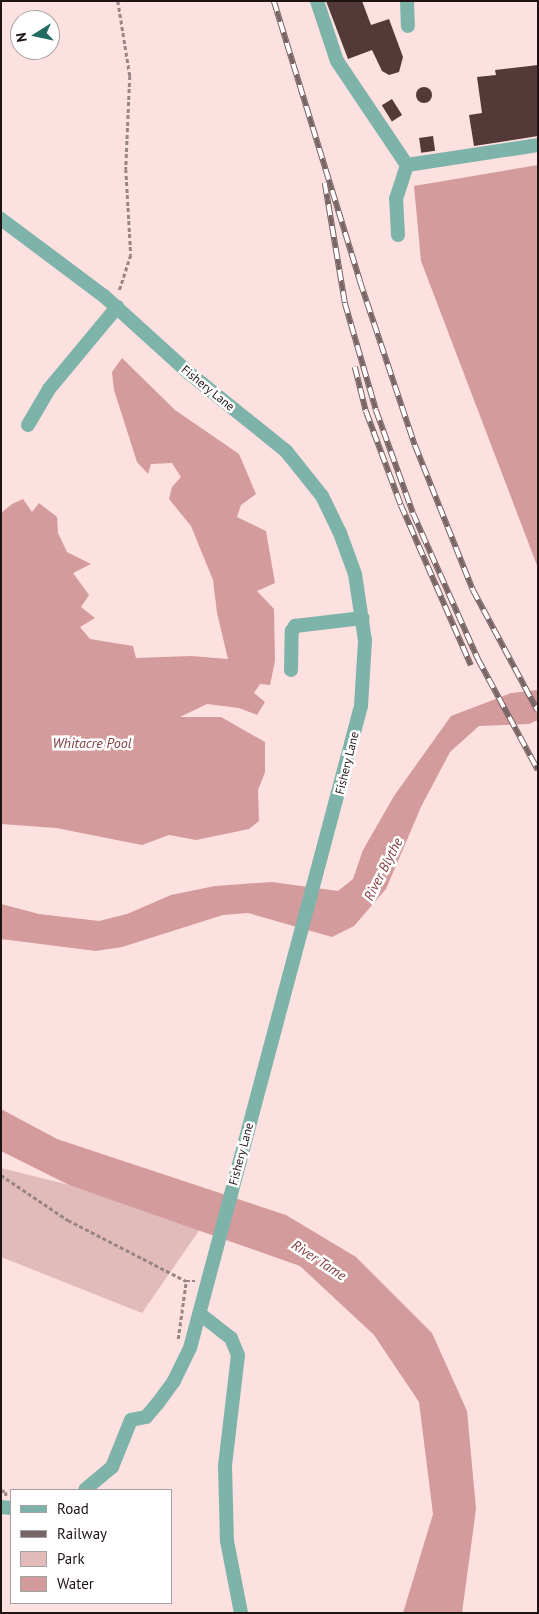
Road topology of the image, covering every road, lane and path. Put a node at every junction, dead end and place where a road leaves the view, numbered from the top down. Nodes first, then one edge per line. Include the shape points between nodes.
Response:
1 (118, 1) edge
2 (317, 1) edge
3 (407, 1) edge
4 (408, 26) dead end
5 (538, 146) edge
6 (407, 165) junction
7 (1, 219) edge
8 (398, 236) dead end
9 (117, 308) junction
10 (28, 426) dead end
11 (363, 618) junction
12 (291, 670) dead end
13 (1, 1175) edge
14 (200, 1314) junction
15 (177, 1344) dead end
16 (87, 1489) edge
17 (1, 1490) edge
18 (6, 1492) dead end
19 (241, 1613) edge

1 - 9 path via 130,76 126,169 131,255 126,278 116,298
2 - 6 lane via 337,61
3 - 4 lane
5 - 6 lane
6 - 8 lane via 396,199
7 - 9 lane, Fishery Lane
9 - 10 lane via 49,389
9 - 11 lane, Fishery Lane via 189,373 286,451 322,496 355,574
11 - 12 lane via 295,626
11 - 14 lane, Fishery Lane via 365,666 362,706
13 - 15 path via 68,1220 186,1281
14 - 16 lane, Fishery Lane via 190,1348 174,1381 146,1416 131,1420 112,1467
14 - 19 lane via 231,1338 238,1355 224,1466 228,1541
17 - 18 path

